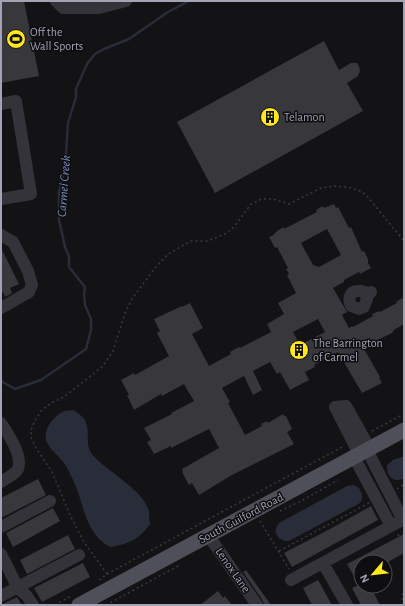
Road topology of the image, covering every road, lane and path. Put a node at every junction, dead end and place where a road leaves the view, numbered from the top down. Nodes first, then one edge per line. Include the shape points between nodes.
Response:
1 (56, 1) edge
2 (126, 1) edge
3 (1, 104) edge
4 (1, 200) edge
5 (1, 235) edge
6 (404, 241) edge
7 (1, 308) edge
8 (404, 414) edge
9 (1, 423) edge
10 (404, 430) edge
11 (371, 431) dead end
12 (348, 443) dead end
13 (362, 453) junction
14 (1, 482) edge
15 (50, 501) dead end
16 (373, 501) dead end
17 (260, 520) dead end
18 (403, 520) edge
19 (1, 527) edge
20 (393, 528) junction
21 (208, 535) junction
22 (404, 547) edge
23 (278, 551) junction
24 (1, 554) edge
25 (80, 555) dead end
26 (323, 563) junction
27 (181, 564) dead end
28 (107, 574) junction
29 (291, 577) joint
30 (95, 583) dead end
31 (404, 587) edge
32 (18, 588) junction
33 (1, 596) edge
34 (77, 600) edge
35 (33, 605) edge
36 (55, 605) edge
37 (106, 605) edge
38 (257, 605) edge
39 (347, 605) edge
40 (403, 605) edge

1 - 2 street via 64,8 99,8
3 - 4 street via 16,101 31,194
5 - 7 street via 13,242 32,285 29,292
6 - 28 path via 362,192 348,186 334,186 321,188 289,204 267,198 257,200 227,233 208,241 191,241 161,261 132,299 113,351 103,366 64,397 42,410 30,430 36,448 52,472 84,542
8 - 11 path
9 - 14 street via 19,459 18,469
10 - 13 main road, South Guilford Road
12 - 28 path
13 - 18 street
13 - 20 street
13 - 21 main road, South Guilford Road
15 - 19 street
16 - 23 path
17 - 23 path
18 - 20 street
20 - 22 path
20 - 26 street
21 - 34 main road, South Guilford Road
21 - 38 street, Lenox Lane
23 - 29 path
24 - 32 street
25 - 32 street
26 - 29 street
26 - 39 street
27 - 37 path
28 - 30 path
31 - 40 path
32 - 33 street
32 - 35 street
34 - 36 path

